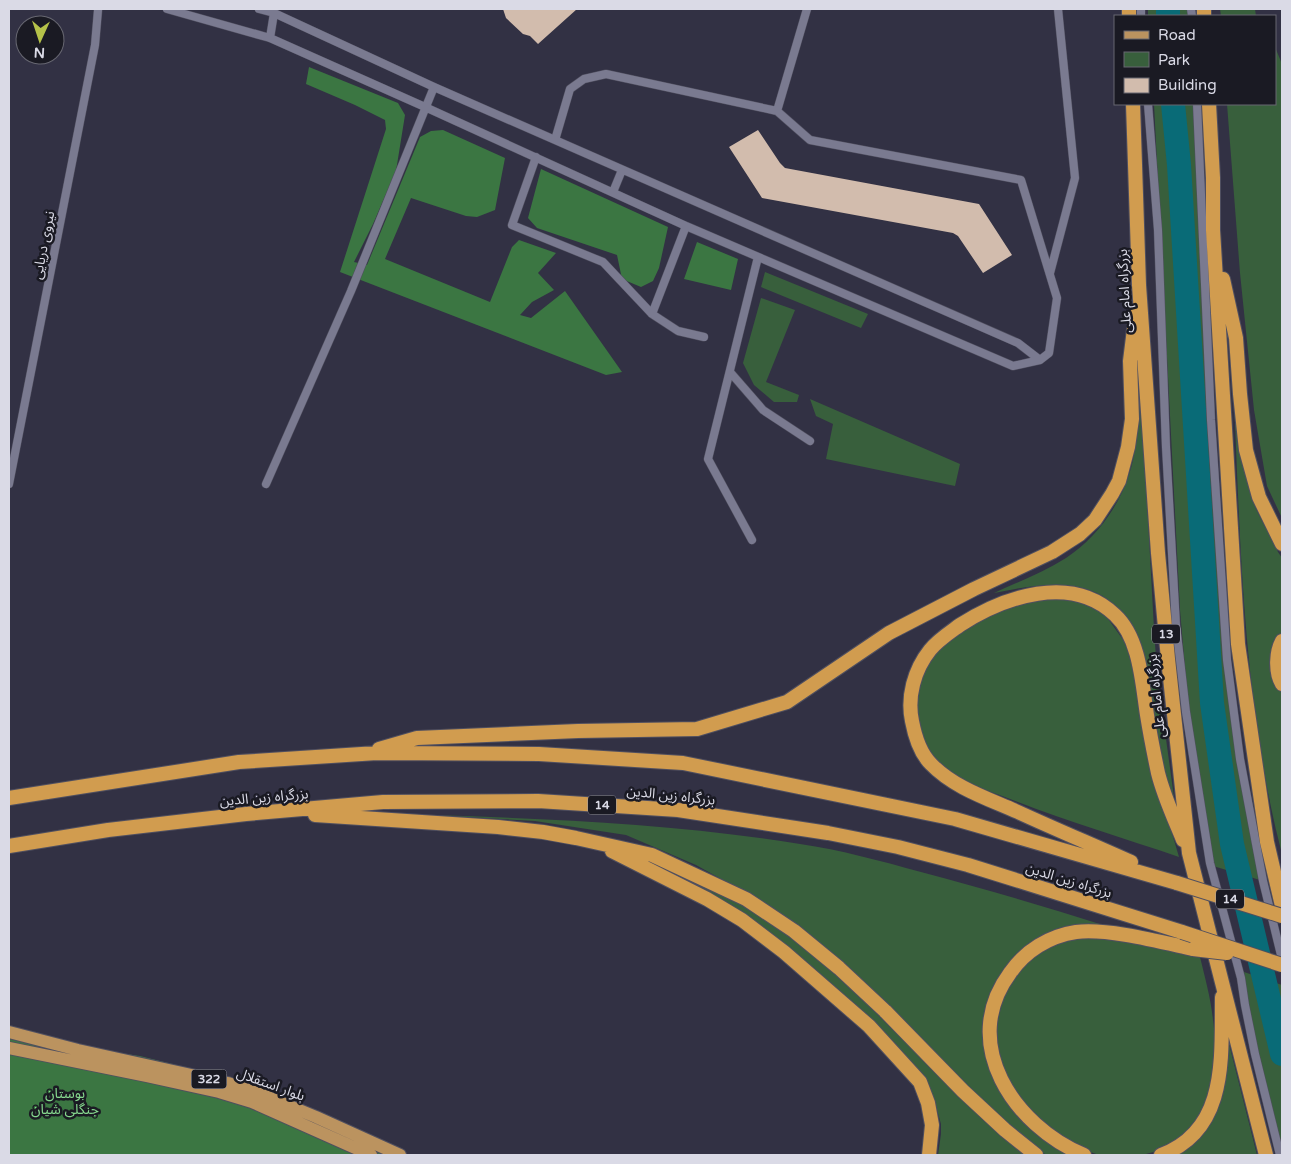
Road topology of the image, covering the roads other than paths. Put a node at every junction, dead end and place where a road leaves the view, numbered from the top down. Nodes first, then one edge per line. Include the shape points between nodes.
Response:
1 (96, 9) edge
2 (168, 9) edge
3 (259, 9) edge
4 (807, 9) edge
5 (1058, 9) edge
6 (274, 13) junction
7 (270, 38) junction
8 (434, 87) junction
9 (1133, 105) edge
10 (1148, 105) edge
11 (1197, 105) edge
12 (1209, 105) edge
13 (425, 107) junction
14 (777, 111) junction
15 (555, 140) junction
16 (536, 157) junction
17 (622, 170) junction
18 (613, 192) junction
19 (686, 226) junction
20 (1213, 230) junction
21 (758, 257) junction
22 (1050, 273) junction
23 (1139, 285) junction
24 (652, 314) junction
25 (704, 337) dead end
26 (1040, 360) junction
27 (730, 372) junction
28 (810, 441) dead end
29 (9, 484) edge
30 (266, 484) dead end
31 (752, 540) dead end
32 (1282, 544) edge
33 (1282, 641) edge
34 (1282, 684) edge
35 (362, 754) junction
36 (9, 798) edge
37 (269, 812) junction
38 (596, 842) junction
39 (9, 846) edge
40 (1189, 853) junction
41 (1177, 883) junction
42 (1282, 906) edge
43 (1282, 916) edge
44 (1253, 955) junction
45 (1282, 958) edge
46 (1282, 965) edge
47 (1222, 978) junction
48 (9, 1032) edge
49 (9, 1048) edge
50 (371, 1155) edge
51 (400, 1155) edge
52 (929, 1155) edge
53 (1036, 1155) edge
54 (1084, 1155) edge
55 (1161, 1155) edge
56 (1266, 1155) edge
57 (1280, 1155) edge

1 - 29 lane, نیروی دریایی via 94,45
2 - 7 lane
3 - 6 lane
4 - 14 lane
5 - 22 lane via 1075,178
6 - 7 lane
6 - 8 lane
7 - 13 lane
8 - 13 lane
8 - 15 lane
9 - 23 highway, بزرگراه امام علی / 13
10 - 57 lane via 1158,230 1176,615 1186,712 1210,863 1241,978 1253,1046
11 - 45 lane via 1226,660 1240,759 1263,881
12 - 20 highway
13 - 16 lane
13 - 30 lane via 351,291
14 - 15 lane via 606,74 584,79 570,89
14 - 22 lane via 810,140 1021,180
15 - 17 lane
16 - 18 lane
16 - 24 lane via 512,225 603,262
17 - 18 lane
17 - 26 lane via 1018,343
18 - 19 lane
19 - 21 lane
19 - 24 lane
20 - 32 highway via 1236,338 1246,450 1259,497
20 - 42 highway via 1238,644 1267,842
21 - 26 lane via 1013,366
21 - 27 lane
22 - 26 lane via 1057,298 1049,353
23 - 35 highway via 1130,360 1132,419 1124,466 1112,494 1095,520 1052,552 889,633 787,702 697,729 417,738
23 - 40 highway, بزرگراه امام علی / 13 via 1158,554
24 - 25 lane via 678,331
27 - 28 lane via 764,410
27 - 31 lane via 708,459
33 - 34 highway via 1277,663
35 - 36 highway, بزرگراه زین الدین / 14 via 239,762
35 - 41 highway, بزرگراه زین الدین / 14 via 539,754 683,763 955,820
37 - 38 highway via 498,827
37 - 39 highway, بزرگراه زین الدین / 14 via 108,830
37 - 44 highway, بزرگراه زین الدین / 14, bridge via 383,802 538,801 678,810 898,847 968,865
38 - 52 highway via 742,920 869,1026 920,1082 932,1125
38 - 53 highway via 652,855 746,899 794,931 846,974 962,1091
40 - 41 highway via 1159,775 1136,653 1124,626 1114,614 1084,597 1066,592 1019,597 977,614 944,636 930,650 914,679 910,698 915,734 931,764 958,785
40 - 47 highway, بزرگراه امام علی / 13
41 - 43 highway, بزرگراه زین الدین / 14, bridge
44 - 46 highway, بزرگراه زین الدین / 14, bridge
44 - 54 highway, bridge via 1077,932 1059,936 1030,950 1013,969 993,1004 989,1026 992,1058 999,1077 1028,1116 1050,1136
47 - 55 highway via 1220,1079 1210,1112 1186,1142
47 - 56 highway, بزرگراه امام علی / 13
48 - 51 main road, بلوار استقلال / 322 via 228,1083 316,1116
49 - 50 main road, بلوار استقلال / 322 via 219,1092 252,1102

